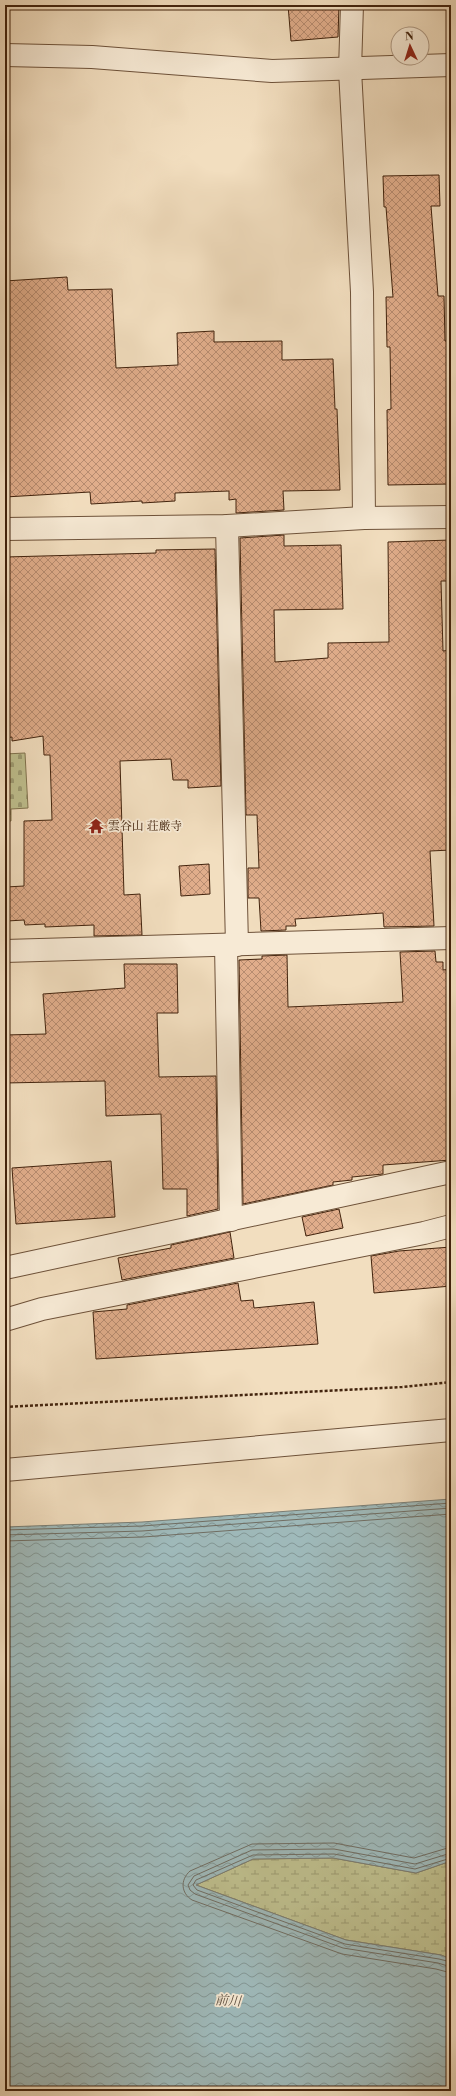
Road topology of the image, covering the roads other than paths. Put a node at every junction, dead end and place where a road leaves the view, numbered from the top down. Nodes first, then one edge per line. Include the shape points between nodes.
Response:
1 (352, 5) edge
2 (5, 55) edge
3 (451, 65) edge
4 (350, 70) junction
5 (451, 517) edge
6 (364, 518) junction
7 (227, 526) junction
8 (5, 529) edge
9 (451, 938) edge
10 (232, 945) junction
11 (5, 951) edge
12 (451, 1172) edge
13 (231, 1220) junction
14 (451, 1226) edge
15 (5, 1268) edge
16 (5, 1320) edge
17 (451, 1430) edge
18 (5, 1470) edge

1 - 4 street
2 - 4 street via 92,57 272,71
3 - 4 street
4 - 6 street via 362,292
5 - 6 street
6 - 7 street
7 - 8 street
7 - 10 street
9 - 10 street
10 - 11 street
10 - 13 street
12 - 13 street
13 - 15 street
14 - 16 street via 42,1309
17 - 18 street

